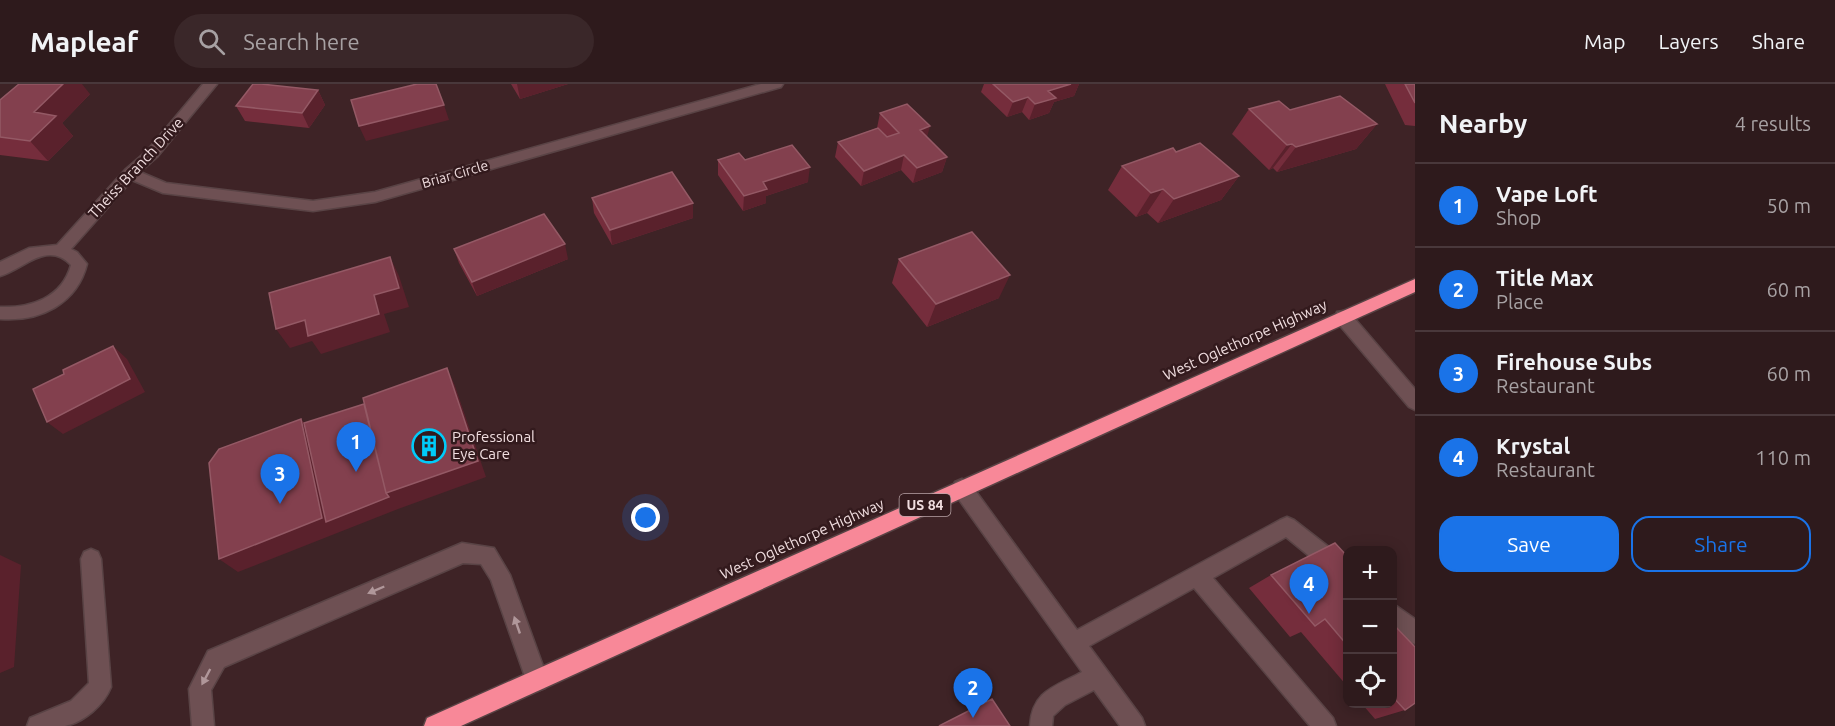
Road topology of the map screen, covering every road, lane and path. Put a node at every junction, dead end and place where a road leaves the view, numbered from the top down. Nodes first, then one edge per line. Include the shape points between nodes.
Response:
1 (210, 84) edge
2 (776, 84) edge
3 (130, 173) junction
4 (61, 250) junction
5 (0, 270) edge
6 (1415, 285) edge
7 (0, 313) edge
8 (1343, 317) junction
9 (1415, 402) edge
10 (963, 488) junction
11 (92, 559) dead end
12 (1343, 572) edge
13 (1196, 574) junction
14 (1397, 617) edge
15 (1415, 633) edge
16 (1074, 643) junction
17 (1098, 676) junction
18 (537, 680) junction
19 (38, 726) edge
20 (203, 726) edge
21 (435, 726) edge
22 (1041, 726) edge
23 (1134, 726) edge
24 (1325, 726) edge

1 - 3 street, Theiss Branch Drive
2 - 3 street, Briar Circle via 375,197 313,206 163,188
3 - 4 street, Theiss Branch Drive
4 - 5 street via 27,254
4 - 7 street via 73,255 79,264 78,276 70,288 38,309
6 - 8 highway, West Oglethorpe Highway / US 84
8 - 9 street
8 - 10 highway, West Oglethorpe Highway / US 84
10 - 16 street
10 - 18 highway, West Oglethorpe Highway / US 84
11 - 19 street via 100,687 80,709
12 - 13 street via 1287,526
13 - 16 street
13 - 24 street
14 - 15 street
16 - 17 street
17 - 22 street via 1057,697 1042,711
17 - 23 street
18 -> 20 street via 500,574 487,555 462,553 216,659 200,688
18 - 21 highway, West Oglethorpe Highway / US 84

